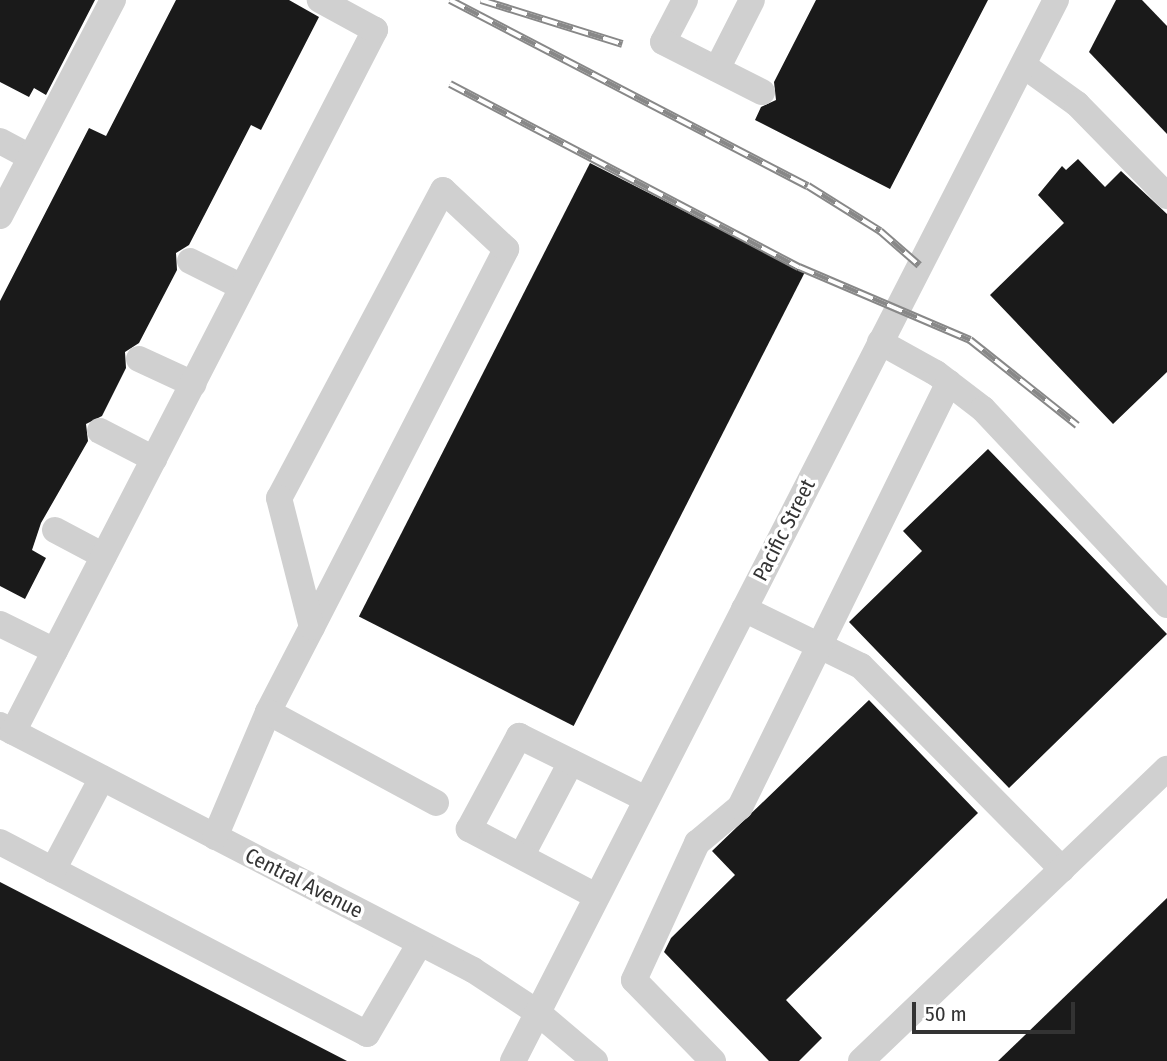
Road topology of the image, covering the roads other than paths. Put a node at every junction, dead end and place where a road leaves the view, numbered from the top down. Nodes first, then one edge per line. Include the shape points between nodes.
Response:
1 (113, 0) edge
2 (320, 0) edge
3 (685, 0) edge
4 (752, 0) edge
5 (1056, 0) edge
6 (1023, 65) junction
7 (717, 69) junction
8 (762, 92) dead end
9 (0, 141) edge
10 (30, 157) junction
11 (1167, 196) edge
12 (0, 216) edge
13 (190, 261) dead end
14 (242, 287) junction
15 (880, 342) junction
16 (139, 359) dead end
17 (949, 383) junction
18 (193, 384) junction
19 (100, 431) dead end
20 (154, 459) junction
21 (55, 530) dead end
22 (104, 556) junction
23 (1167, 605) edge
24 (744, 609) junction
25 (0, 624) edge
26 (312, 627) junction
27 (819, 646) junction
28 (55, 651) junction
29 (268, 712) junction
30 (7, 729) edge
31 (571, 762) junction
32 (1167, 769) edge
33 (102, 778) junction
34 (646, 799) junction
35 (436, 803) dead end
36 (215, 837) junction
37 (0, 842) edge
38 (522, 855) junction
39 (1062, 869) junction
40 (53, 870) junction
41 (596, 896) junction
42 (420, 943) junction
43 (537, 1012) junction
44 (513, 1061) edge
45 (595, 1061) edge
46 (713, 1061) edge
47 (861, 1061) edge

1 - 10 street
2 - 14 street via 375,30
3 - 7 street via 663,42
4 - 7 street
5 - 6 street, Pacific Street
6 - 11 street via 1077,104
6 - 15 street, Pacific Street
7 - 8 street
9 - 10 street
10 - 12 street
13 - 14 street
14 - 18 street
15 - 17 street
15 - 24 street, Pacific Street
16 - 18 street
17 - 23 street via 983,409
17 - 27 street
18 - 20 street
19 - 20 street
20 - 22 street
21 - 22 street
22 - 28 street
24 - 27 street
24 - 34 street, Pacific Street
25 - 28 street
26 - 26 street via 506,249 443,190 279,498
26 - 29 street
27 - 39 street via 861,666
27 - 46 street via 740,807 697,843 634,980
28 - 30 street
29 - 35 street
29 - 36 street
30 - 33 street, Central Avenue
31 - 34 street
31 - 38 street
31 - 38 street via 519,736 475,817 469,829
32 - 39 street
33 - 36 street, Central Avenue
33 - 40 street
34 - 41 street, Pacific Street
36 - 42 street, Central Avenue
37 - 40 street
38 - 41 street
39 - 47 street
40 - 42 street via 367,1034
41 - 43 street, Pacific Street
42 - 43 street, Central Avenue
43 - 44 street, Pacific Street
43 - 45 street, Central Avenue

